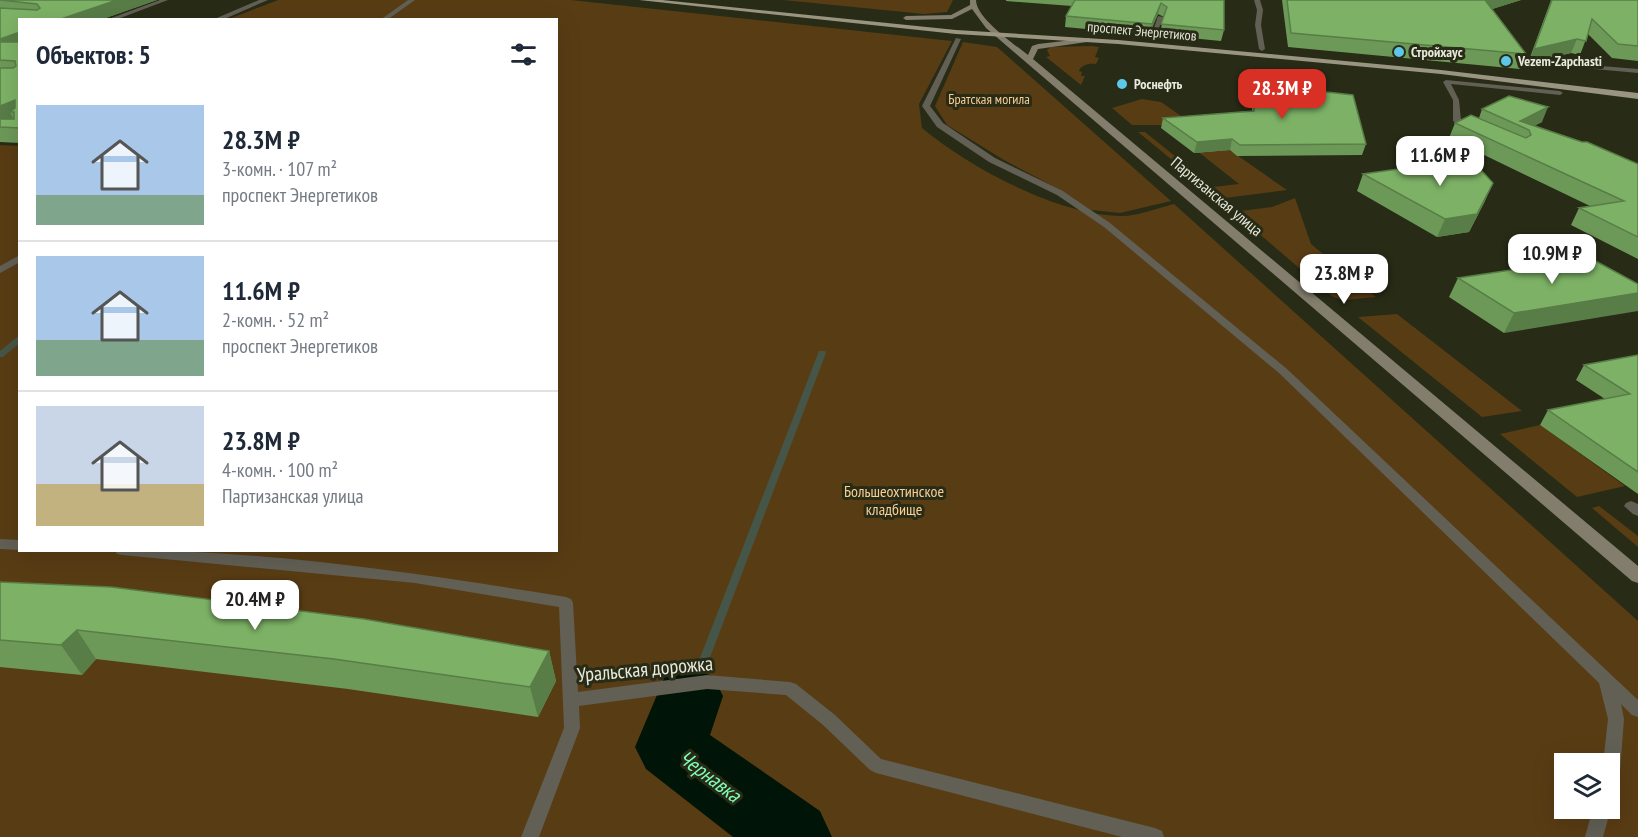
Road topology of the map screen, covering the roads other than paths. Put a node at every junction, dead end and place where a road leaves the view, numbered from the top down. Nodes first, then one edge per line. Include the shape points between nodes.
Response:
1 (165, 0) edge
2 (265, 0) edge
3 (411, 0) edge
4 (642, 0) edge
5 (723, 0) edge
6 (1257, 0) edge
7 (973, 3) edge
8 (1160, 17) edge
9 (114, 18) edge
10 (220, 18) edge
11 (385, 18) edge
12 (906, 18) junction
13 (989, 26) junction
14 (908, 27) junction
15 (999, 34) junction
16 (958, 39) dead end
17 (1152, 39) junction
18 (1086, 40) junction
19 (1013, 44) junction
20 (1262, 49) junction
21 (1030, 58) junction
22 (1564, 65) dead end
23 (1638, 71) edge
24 (1441, 72) junction
25 (1443, 82) junction
26 (1638, 90) edge
27 (1560, 93) dead end
28 (1638, 96) edge
29 (1477, 131) edge
30 (18, 259) edge
31 (0, 270) edge
32 (0, 544) edge
33 (18, 545) edge
34 (143, 552) edge
35 (1638, 576) edge
36 (1606, 680) junction
37 (571, 700) junction
38 (1638, 710) edge
39 (1613, 753) edge
40 (1599, 819) edge
41 (530, 837) edge
42 (1155, 837) edge
43 (1593, 837) edge

1 - 9 lane
2 - 10 street
3 - 11 lane
4 - 14 main road, проспект Энергетиков
5 - 12 main road, проспект Энергетиков
6 - 20 lane
7 - 12 street via 952,17
7 - 13 street, Партизанская улица
8 - 17 lane
12 - 13 main road, проспект Энергетиков
13 - 15 street, Партизанская улица
13 - 17 main road, проспект Энергетиков
14 - 15 main road, проспект Энергетиков
14 - 19 main road
15 - 18 main road, проспект Энергетиков
15 - 19 street, Партизанская улица
16 - 36 lane via 926,106 940,125 992,160 1060,193 1116,232 1283,371
17 - 20 main road, проспект Энергетиков
18 - 21 street via 1041,46 1035,48
18 - 24 main road, проспект Энергетиков
19 - 21 street, Партизанская улица
20 - 26 main road, проспект Энергетиков via 1486,70
21 - 35 street, Партизанская улица
22 - 23 lane
24 - 25 lane
24 - 28 main road, проспект Энергетиков
25 - 27 lane
25 - 29 lane via 1456,100 1457,121
30 - 31 lane
32 - 33 lane
34 - 37 lane, Уральская дорожка via 415,578 566,603
36 - 38 lane
36 - 39 lane via 1616,719
37 - 41 lane via 572,728
37 - 42 lane, Уральская дорожка via 707,682 790,689 876,765
40 - 43 lane

